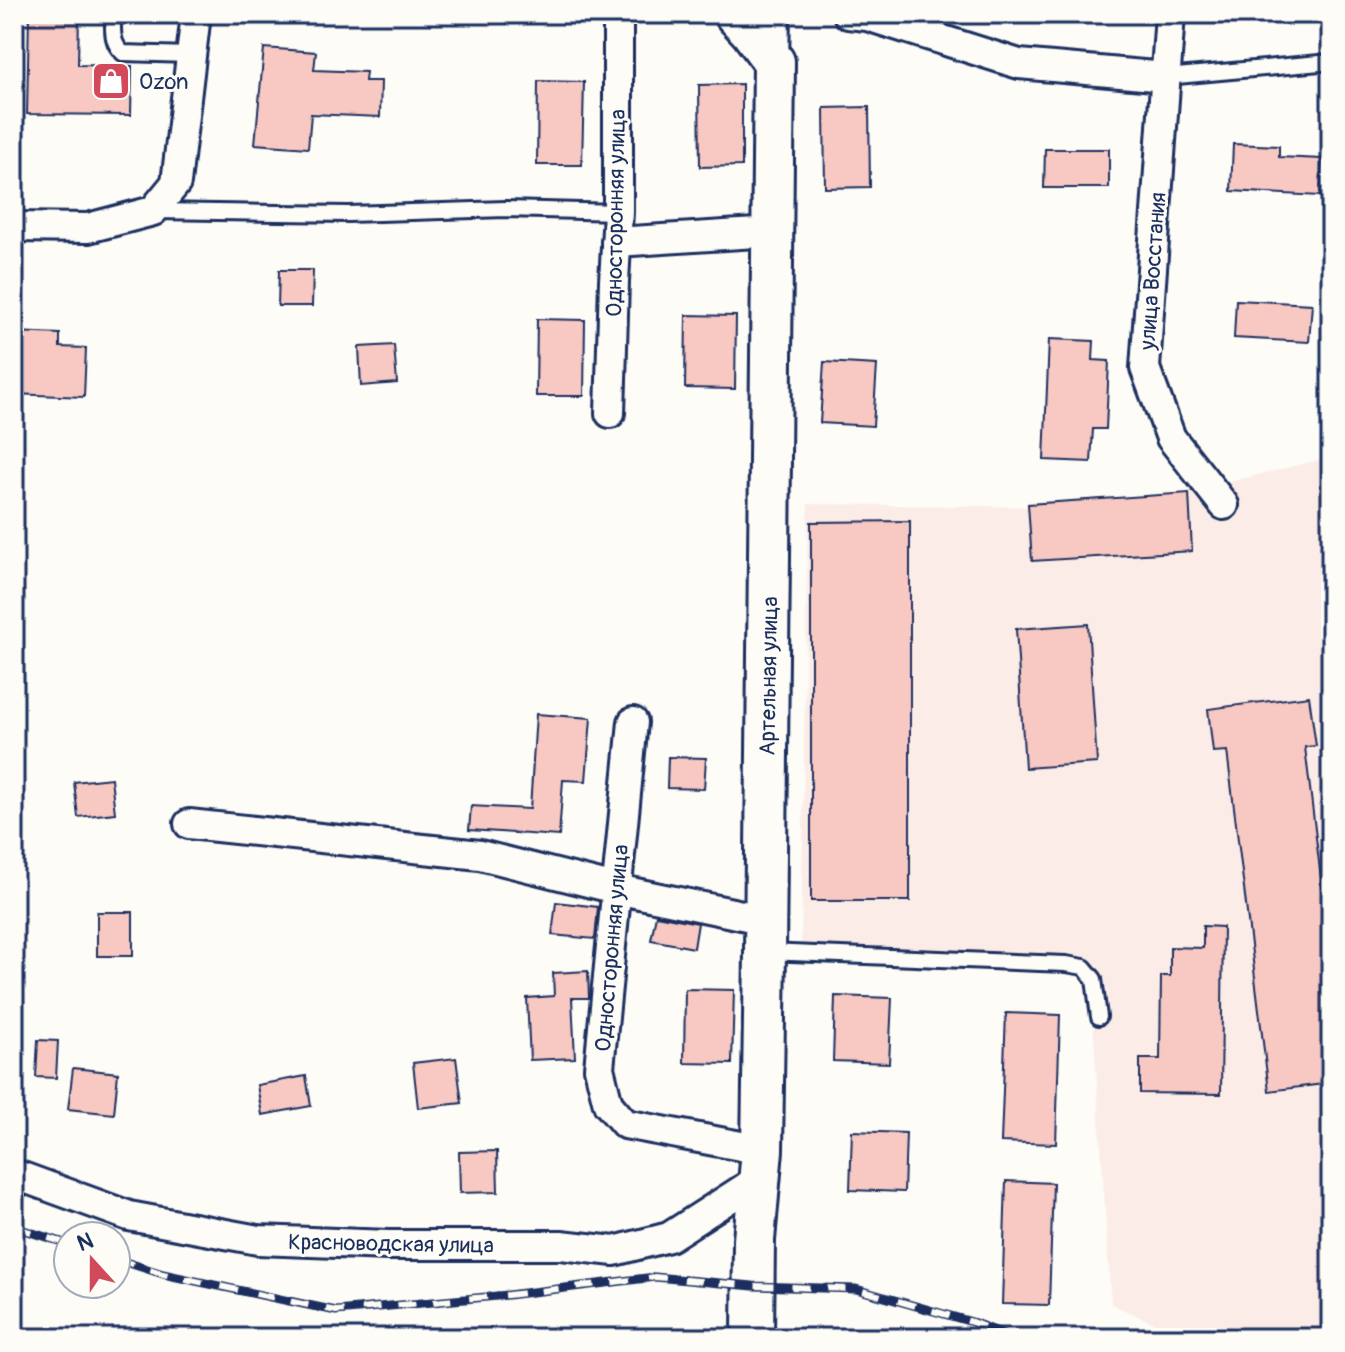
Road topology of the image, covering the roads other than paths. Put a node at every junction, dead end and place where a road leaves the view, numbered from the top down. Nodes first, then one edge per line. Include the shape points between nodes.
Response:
1 (113, 14) edge
2 (196, 14) edge
3 (618, 14) edge
4 (735, 14) edge
5 (848, 14) edge
6 (1170, 14) edge
7 (783, 16) edge
8 (190, 55) junction
9 (774, 62) junction
10 (1331, 62) edge
11 (1166, 77) junction
12 (153, 211) junction
13 (618, 212) junction
14 (14, 227) edge
15 (772, 232) junction
16 (616, 242) junction
17 (610, 413) dead end
18 (1224, 505) dead end
19 (633, 722) dead end
20 (189, 824) dead end
21 (616, 889) junction
22 (765, 936) junction
23 (1099, 1017) dead end
24 (760, 1164) junction
25 (14, 1174) edge
26 (753, 1338) edge

1 - 8 lane via 115,47 123,53
2 - 8 street
3 - 13 street, Односторонняя улица
4 - 9 main road
5 - 11 street via 1019,64
6 - 11 street, улица Восстания
7 - 9 street, Артельная улица
8 - 12 street via 176,183
9 - 15 main road, Артельная улица
10 - 11 lane
11 - 18 street, улица Восстания via 1145,368 1171,438
12 - 13 lane
12 - 14 street via 88,228
13 - 16 street, Односторонняя улица
15 - 16 street
15 - 22 main road, Артельная улица
16 - 17 street, Односторонняя улица
19 - 21 street, Односторонняя улица
20 - 21 street via 480,855
21 - 22 street
21 - 24 street, Односторонняя улица via 599,1068 608,1104 625,1124
22 - 23 lane via 1084,967 1094,979
22 - 24 main road, Артельная улица
24 - 25 street, Красноводская улица via 669,1237 614,1251 561,1245 258,1240 129,1216
24 - 26 main road, Артельная улица

